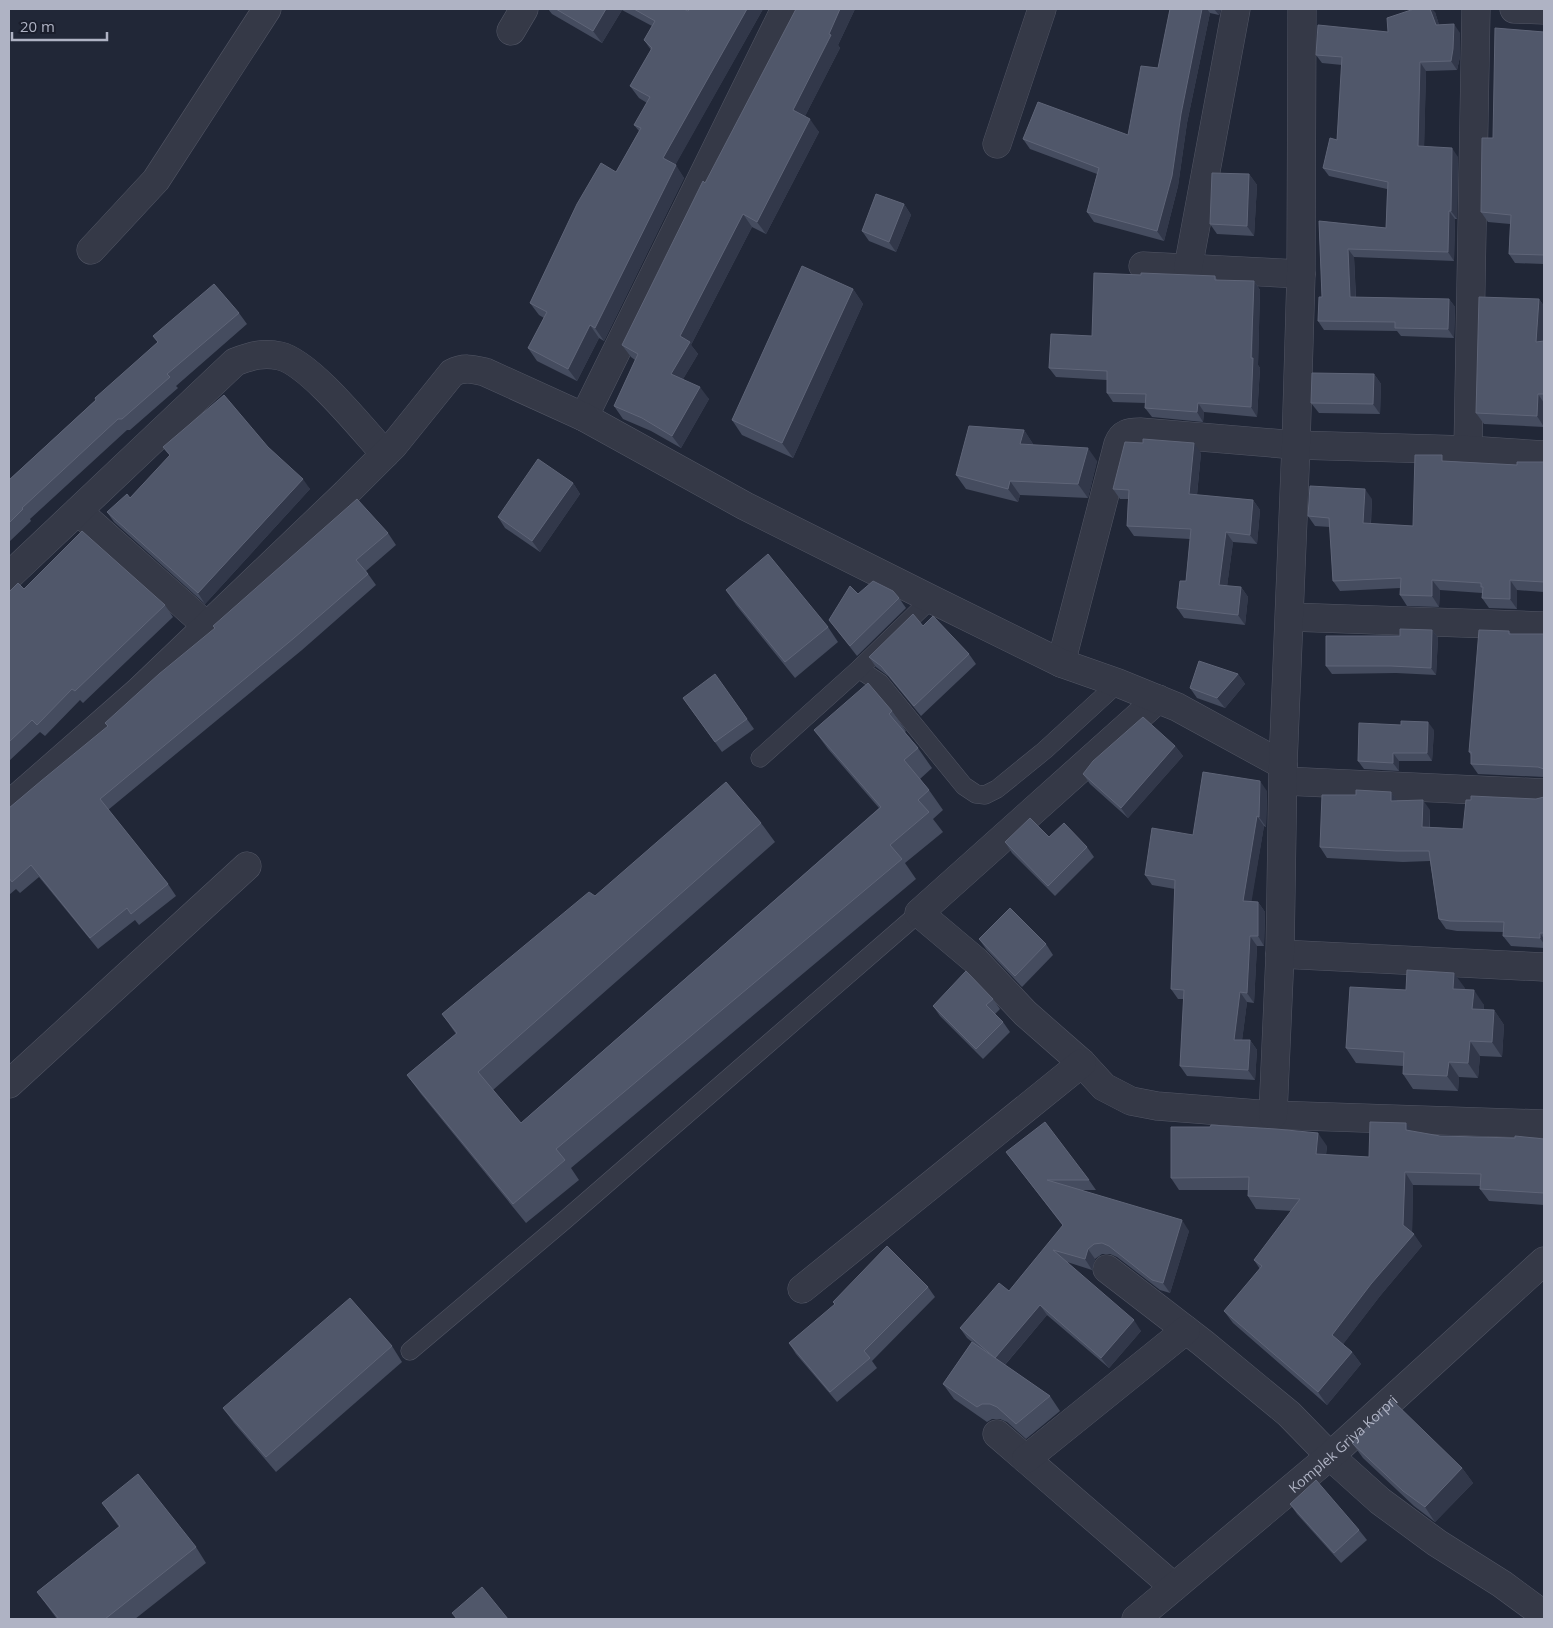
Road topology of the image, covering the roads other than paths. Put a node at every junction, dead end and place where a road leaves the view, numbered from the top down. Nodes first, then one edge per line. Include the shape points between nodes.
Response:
1 (267, 9) edge
2 (785, 9) edge
3 (1042, 9) edge
4 (1236, 9) edge
5 (1302, 9) edge
6 (1476, 9) edge
7 (1514, 9) edge
8 (1544, 10) edge
9 (998, 144) dead end
10 (91, 250) dead end
11 (1143, 266) dead end
12 (1188, 268) junction
13 (1301, 274) junction
14 (584, 417) junction
15 (1296, 445) junction
16 (1468, 450) junction
17 (385, 454) junction
18 (1544, 455) edge
19 (78, 510) junction
20 (9, 576) edge
21 (931, 599) junction
22 (1290, 617) junction
23 (207, 626) junction
24 (1544, 626) edge
25 (1060, 663) junction
26 (859, 669) junction
27 (1118, 683) junction
28 (1158, 699) junction
29 (760, 758) dead end
30 (1284, 773) junction
31 (1544, 792) edge
32 (9, 805) edge
33 (247, 866) dead end
34 (919, 913) junction
35 (1280, 954) junction
36 (1544, 967) edge
37 (1082, 1063) junction
38 (9, 1084) edge
39 (1273, 1114) junction
40 (1544, 1124) edge
41 (1544, 1261) edge
42 (1107, 1268) dead end
43 (802, 1289) dead end
44 (1186, 1330) junction
45 (410, 1351) dead end
46 (997, 1434) dead end
47 (1330, 1456) junction
48 (1026, 1459) junction
49 (1174, 1587) junction
50 (1544, 1615) edge
51 (1136, 1619) edge

1 - 10 street via 156,180
2 - 14 street
3 - 9 street
4 - 12 street
5 - 13 street
6 - 16 street
7 - 8 street
11 - 12 street
12 - 13 street
13 - 15 street
14 - 17 street via 485,372 460,369 452,373
14 - 21 street via 744,506
15 - 16 street
15 - 22 street
15 - 25 street via 1140,432 1120,438
16 - 18 street
17 - 19 street via 338,400 302,368 281,356 259,354 235,362
17 - 23 street
19 - 20 street
19 - 23 street
21 - 25 street
21 - 26 lane
22 - 24 street
22 - 30 street
23 - 32 street via 138,692
25 - 27 street
26 - 27 lane via 880,683 964,786 976,794 985,795 997,790 1045,750
26 - 29 lane
27 - 28 street
28 - 30 street via 1177,707
28 - 34 street
30 - 31 street
30 - 35 street
33 - 38 street
34 - 37 street via 976,961 1025,1013
34 - 45 lane
35 - 36 street
35 - 39 street
37 - 39 street via 1104,1087 1131,1101 1157,1106
37 - 43 street
39 - 40 street
41 - 47 street, Komplek Griya Korpri
42 - 44 street
44 - 47 street via 1289,1414
44 - 48 street
46 - 48 street
47 - 49 street, Komplek Griya Korpri
47 - 50 street via 1380,1502
48 - 49 street
49 - 51 street, Komplek Griya Korpri

